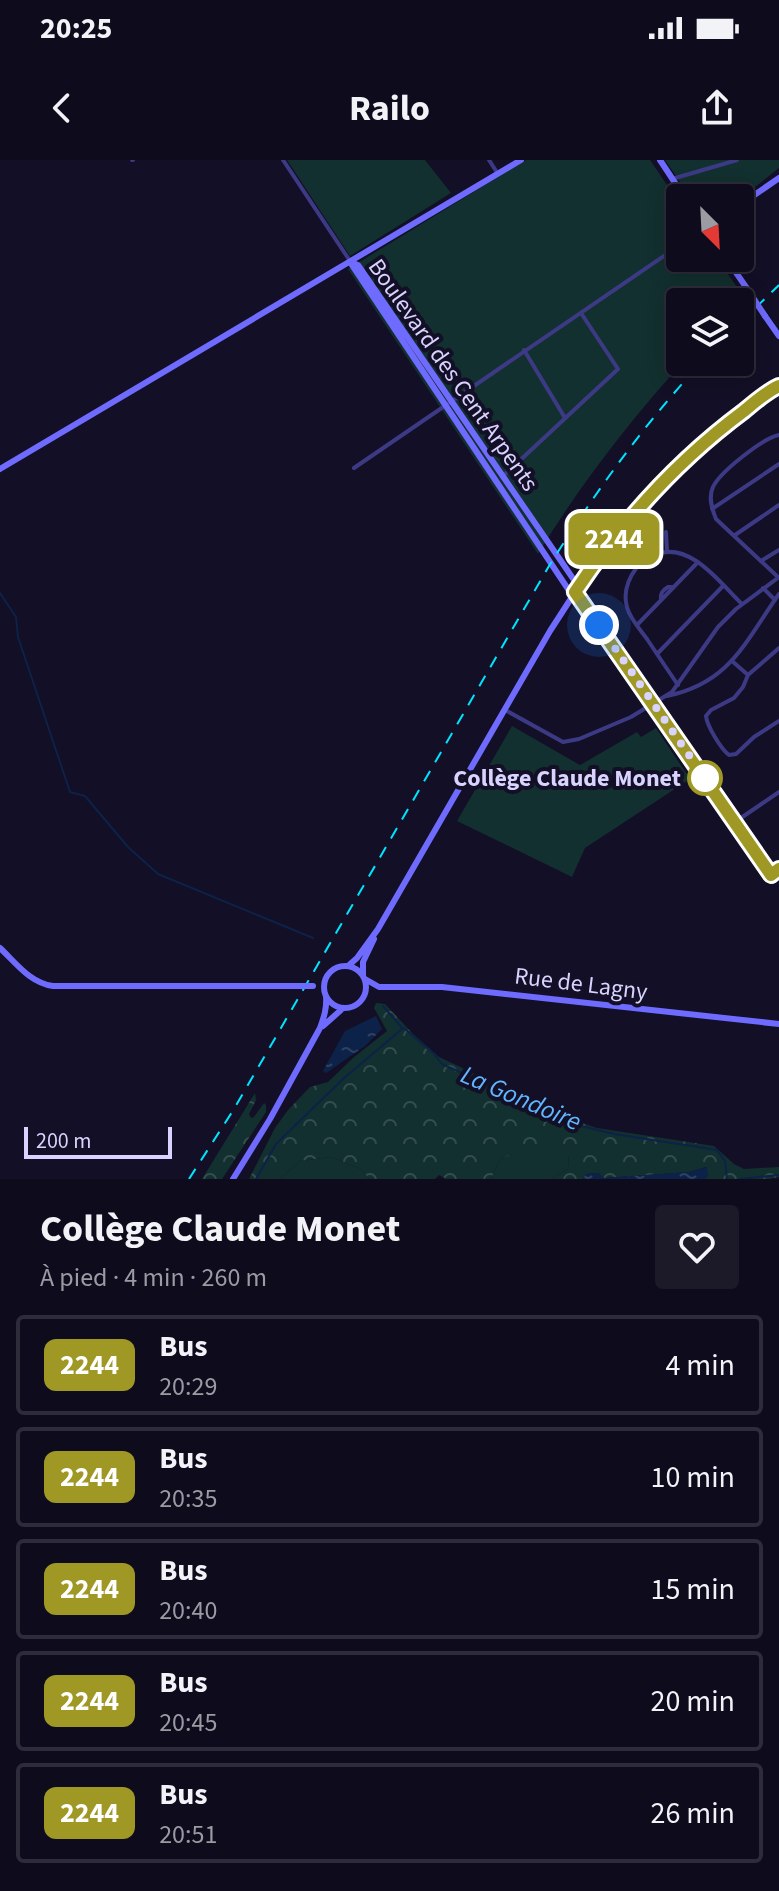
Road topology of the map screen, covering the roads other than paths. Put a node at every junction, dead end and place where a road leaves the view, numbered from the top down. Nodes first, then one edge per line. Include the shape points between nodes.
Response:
1 (283, 160) edge
2 (489, 160) edge
3 (521, 160) edge
4 (660, 160) edge
5 (737, 160) edge
6 (498, 174) junction
7 (779, 178) edge
8 (672, 179) junction
9 (675, 184) edge
10 (754, 195) edge
11 (666, 254) edge
12 (350, 262) junction
13 (736, 272) edge
14 (581, 312) junction
15 (779, 336) edge
16 (524, 350) junction
17 (778, 385) edge
18 (448, 404) junction
19 (565, 418) junction
20 (779, 435) edge
21 (779, 464) edge
22 (354, 468) dead end
23 (0, 469) edge
24 (502, 477) junction
25 (779, 505) edge
26 (712, 509) junction
27 (666, 532) dead end
28 (734, 535) junction
29 (779, 550) edge
30 (667, 551) junction
31 (761, 561) junction
32 (698, 562) junction
33 (779, 577) edge
34 (723, 586) junction
35 (763, 588) junction
36 (575, 592) junction
37 (779, 594) edge
38 (775, 600) junction
39 (742, 604) junction
40 (637, 625) junction
41 (779, 642) edge
42 (778, 648) edge
43 (657, 654) junction
44 (732, 661) junction
45 (748, 675) junction
46 (681, 679) junction
47 (678, 685) junction
48 (689, 690) junction
49 (666, 696) junction
50 (653, 704) junction
51 (505, 710) junction
52 (779, 721) edge
53 (779, 792) edge
54 (735, 822) junction
55 (779, 869) edge
56 (773, 878) joint
57 (378, 929) junction
58 (0, 948) edge
59 (348, 966) junction
60 (364, 978) junction
61 (325, 980) junction
62 (313, 986) junction
63 (379, 987) junction
64 (325, 995) junction
65 (365, 995) junction
66 (345, 1009) junction
67 (779, 1024) edge
68 (320, 1028) junction
69 (233, 1179) edge

1 - 12 street, Boulevard des Cent Arpents
2 - 6 street
3 - 6 main road
4 - 8 main road
5 - 8 street
6 - 12 main road
7 - 10 main road
8 - 9 main road
11 - 14 street
12 - 18 main road, Boulevard des Cent Arpents via 358,265
12 - 23 main road
13 - 15 main road, bridge
14 - 16 street
14 - 19 street via 618,369
16 - 18 street
16 - 19 street
17 - 36 main road via 667,478
18 - 22 street
18 - 24 main road, Boulevard des Cent Arpents
18 - 36 main road, Boulevard des Cent Arpents via 568,589
19 - 24 street
20 - 26 street via 759,443 713,486
21 - 26 street
24 - 36 main road, Boulevard des Cent Arpents via 574,580
25 - 28 street
26 - 28 street
27 - 30 street
28 - 31 street
29 - 31 street
30 - 32 street
30 - 40 street via 645,559 628,582 627,609
31 - 33 street
32 - 34 street
32 - 40 street
33 - 35 street
34 - 39 street
34 - 43 street
35 - 38 street
35 - 39 street
36 - 50 main road, Boulevard des Cent Arpents
36 - 51 main road
37 - 38 street
38 - 44 street
39 - 46 street via 709,638
40 - 43 street
41 - 42 street
42 - 45 street
43 - 47 street
44 - 45 street
44 - 48 street
45 - 52 street via 734,698 706,716 722,750 736,754
46 - 47 street
46 - 48 street
47 - 49 street
48 - 49 street
49 - 50 street
50 - 51 street via 567,742
50 - 54 main road, Boulevard des Cent Arpents
51 - 57 main road
53 - 54 street
54 - 56 main road, Boulevard des Cent Arpents
55 - 56 street
57 - 59 main road
57 - 60 main road via 363,962
58 - 62 main road, bridge via 39,983 53,986
59 - 60 main road
59 - 61 main road via 334,969
60 - 63 main road, Rue de Lagny
60 - 65 main road
61 - 62 main road
61 - 64 main road
62 - 64 main road
63 - 65 main road, Rue de Lagny
63 - 67 main road, Rue de Lagny via 451,987
64 - 66 main road
64 - 68 main road
65 - 66 main road
66 - 68 main road
68 - 69 main road

